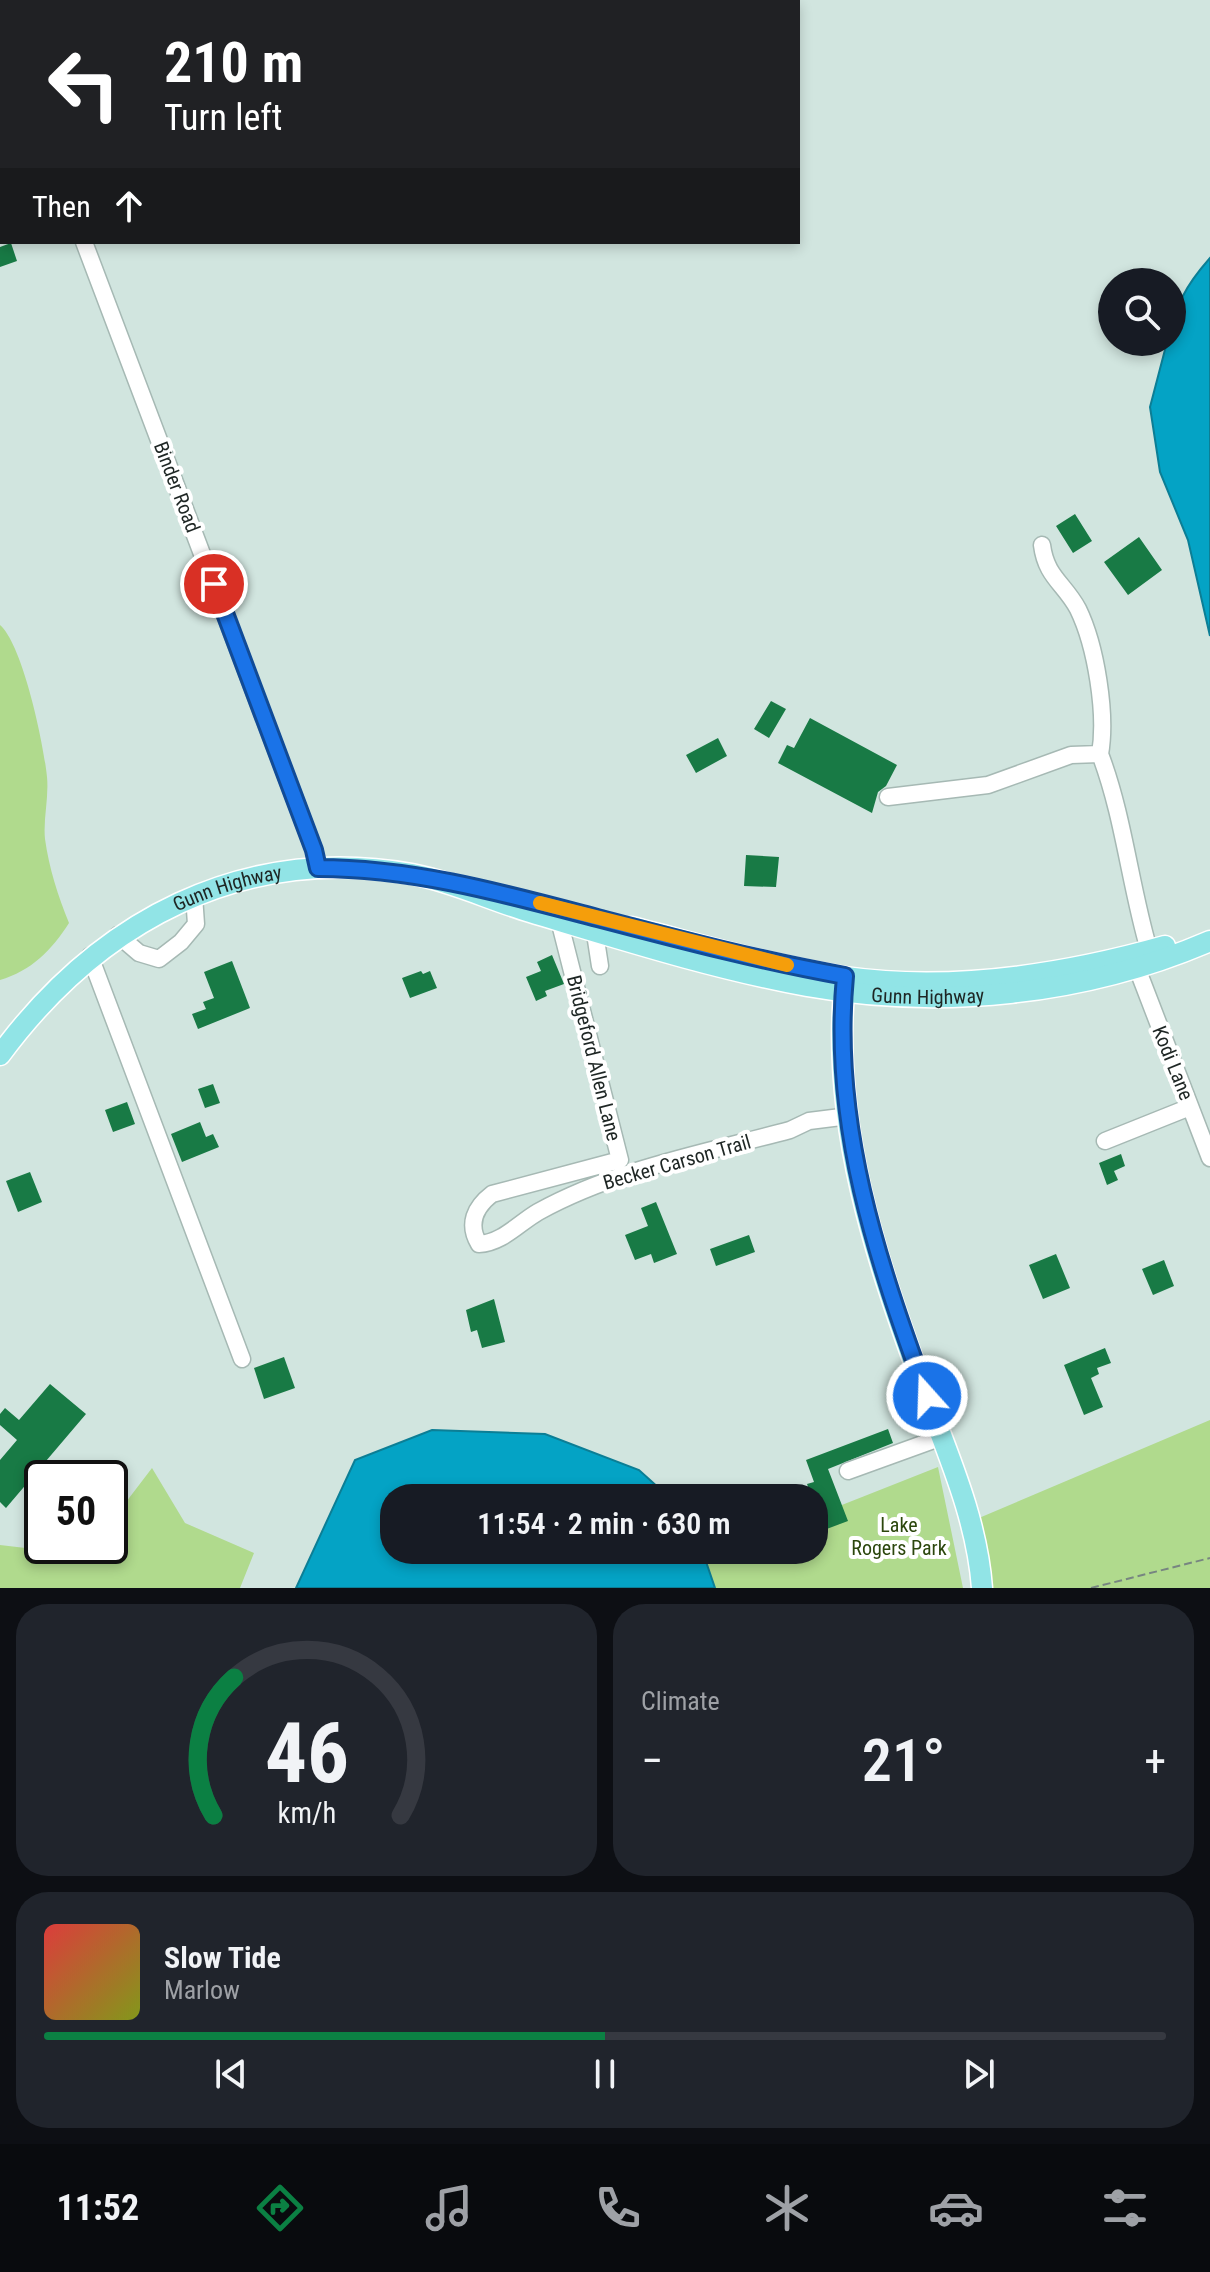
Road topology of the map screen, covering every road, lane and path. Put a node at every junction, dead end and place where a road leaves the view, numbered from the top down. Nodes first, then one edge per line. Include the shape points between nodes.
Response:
1 (85, 244) edge
2 (1042, 545) dead end
3 (1100, 754) junction
4 (888, 797) dead end
5 (318, 868) junction
6 (452, 884) junction
7 (194, 896) junction
8 (559, 920) junction
9 (600, 925) junction
10 (118, 935) junction
11 (1210, 938) edge
12 (1149, 950) junction
13 (90, 956) junction
14 (600, 966) dead end
15 (1137, 968) junction
16 (844, 984) junction
17 (0, 1055) edge
18 (1190, 1107) junction
19 (849, 1116) junction
20 (1105, 1141) dead end
21 (1210, 1158) edge
22 (473, 1234) joint
23 (242, 1359) dead end
24 (942, 1437) junction
25 (848, 1471) dead end
26 (1210, 1558) edge
27 (982, 1588) edge
28 (1091, 1588) edge

1 - 5 street, Binder Road
2 - 3 street via 1045,565 1077,608 1087,635 1104,732
3 - 4 street via 1071,755 988,785
3 - 12 street
5 - 6 main road, Gunn Highway via 389,871
5 - 7 main road, Gunn Highway via 257,877
6 - 8 main road, Gunn Highway
6 - 9 main road via 507,893
7 - 10 main road, Gunn Highway
7 - 10 street via 196,924 159,959 139,953
8 - 9 main road, Gunn Highway
8 - 22 street, Bridgeford Allen Lane via 620,1160 492,1194 479,1204
9 - 14 street
9 - 16 main road, Gunn Highway via 743,971
10 - 13 main road, Gunn Highway
11 - 12 main road
11 - 15 main road, Gunn Highway
12 - 16 main road via 1083,967 979,981
13 - 17 main road, Gunn Highway via 46,998
13 - 23 street
15 - 16 main road, Gunn Highway via 998,994 910,996
15 - 18 street, Kodi Lane
16 - 19 main road
18 - 20 street
18 - 21 street, Kodi Lane
19 - 22 street, Becker Carson Trail via 809,1121 650,1166 549,1206 489,1243 479,1244
19 - 24 main road via 874,1247
24 - 25 street
24 - 27 main road via 971,1521
26 - 28 path

